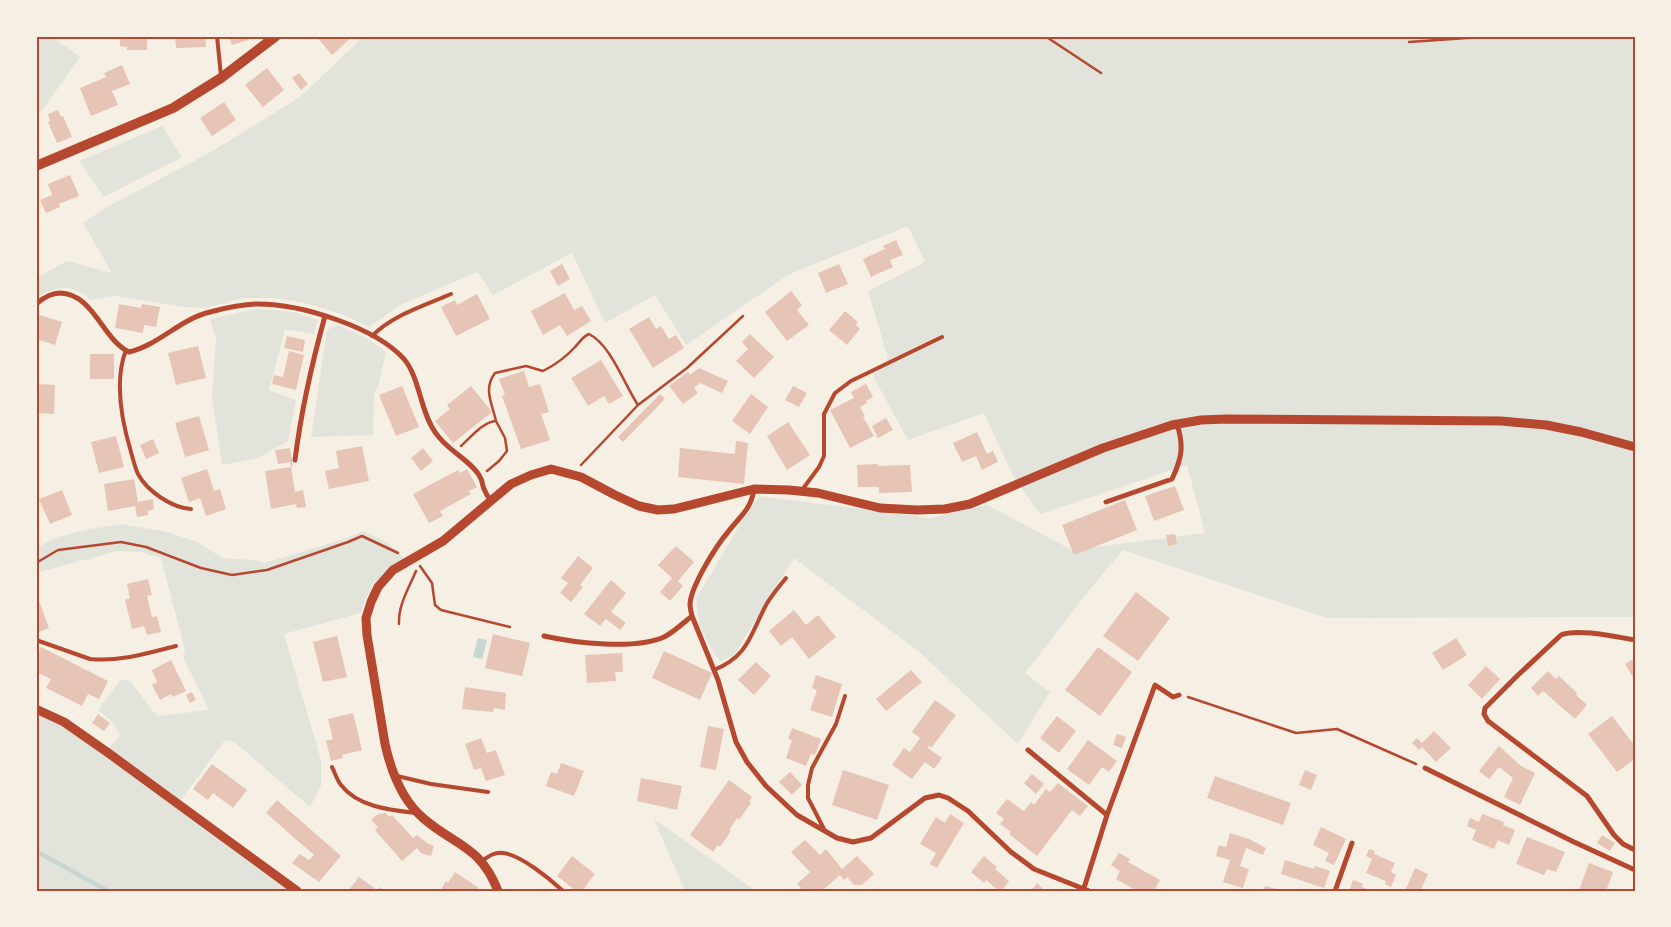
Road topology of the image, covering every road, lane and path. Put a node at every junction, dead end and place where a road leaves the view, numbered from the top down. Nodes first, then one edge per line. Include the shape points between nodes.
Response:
1 (217, 36) edge
2 (276, 36) edge
3 (1045, 36) edge
4 (1496, 36) edge
5 (1409, 42) dead end
6 (1101, 73) dead end
7 (221, 78) junction
8 (36, 166) edge
9 (451, 294) dead end
10 (36, 304) edge
11 (324, 316) junction
12 (743, 316) dead end
13 (372, 336) junction
14 (942, 337) dead end
15 (126, 350) junction
16 (638, 405) junction
17 (496, 421) junction
18 (1177, 424) junction
19 (1635, 446) edge
20 (454, 453) junction
21 (295, 460) dead end
22 (573, 474) junction
23 (480, 477) junction
24 (754, 489) junction
25 (801, 491) junction
26 (491, 501) junction
27 (1106, 502) dead end
28 (191, 509) dead end
29 (36, 563) edge
30 (414, 563) junction
31 (420, 565) dead end
32 (786, 578) dead end
33 (692, 616) junction
34 (399, 624) dead end
35 (510, 627) dead end
36 (544, 636) dead end
37 (36, 640) edge
38 (1635, 640) edge
39 (176, 646) dead end
40 (714, 670) junction
41 (1179, 695) joint
42 (845, 696) dead end
43 (36, 709) edge
44 (1028, 750) dead end
45 (332, 767) dead end
46 (1425, 768) joint
47 (395, 776) junction
48 (488, 792) dead end
49 (418, 813) junction
50 (1107, 815) junction
51 (826, 833) junction
52 (1352, 844) dead end
53 (1635, 850) edge
54 (482, 861) junction
55 (1635, 870) edge
56 (1086, 889) edge
57 (296, 891) edge
58 (498, 891) edge
59 (563, 891) edge
60 (1335, 891) edge

1 - 7 lane
2 - 7 main road
3 - 6 path
4 - 5 path
7 - 8 main road via 159,115
9 - 13 lane via 405,313
10 - 15 street via 53,293 67,293 78,298
11 - 13 street via 343,321
11 - 15 street via 280,306 231,307 197,316 148,346 129,352
11 - 21 street
12 - 16 path via 687,368
13 - 20 street via 404,359 433,429
14 - 25 lane via 851,381 835,393 824,414 824,456
15 - 28 lane via 120,372 122,414 138,474 146,486 163,498 182,509
16 - 17 path via 610,356 596,337 589,334 556,365 543,371 526,366 495,373 489,382 489,391
16 - 22 path
17 - 20 path via 477,431
17 - 23 path via 505,438 507,451
18 - 19 street via 1226,419 1501,421 1564,429
18 - 25 street via 1103,448 970,504 945,509 880,508
18 - 27 street via 1182,440 1178,468 1172,479
20 - 23 street
22 - 24 street via 615,496 658,510
22 - 26 street via 551,470 531,475 511,484
23 - 26 street
24 - 25 street
24 - 33 street via 747,511 722,540 693,590
26 - 30 street
29 - 30 path via 58,550 121,542 232,575 266,570 362,536 400,554 407,551
30 - 34 path via 416,572 401,606
30 - 47 street via 393,570 378,587 366,618 385,744
31 - 35 path via 432,583 435,604 441,610
32 - 40 lane via 766,605 749,642 732,662
33 - 36 street via 667,636 640,644
33 - 40 street
37 - 39 lane via 98,660 137,656
38 - 53 street via 1568,632 1561,635 1516,676 1485,708 1484,714 1488,721 1588,796 1614,835
40 - 51 street via 736,742 746,762 797,815
41 - 46 path via 1296,733 1337,729
41 - 50 street via 1173,698 1155,685
42 - 51 lane via 836,724 812,768 808,785 808,798
43 - 57 street via 64,722 107,752
44 - 50 street
45 - 49 lane via 341,785 373,806
46 - 55 street
47 - 48 lane
47 - 49 street via 407,801
49 - 54 street
50 - 56 street
51 - 56 street via 853,842 871,838 925,798 939,795 968,811 1034,869
52 - 60 street
54 - 58 street
54 - 59 lane via 493,854 504,853 532,867

